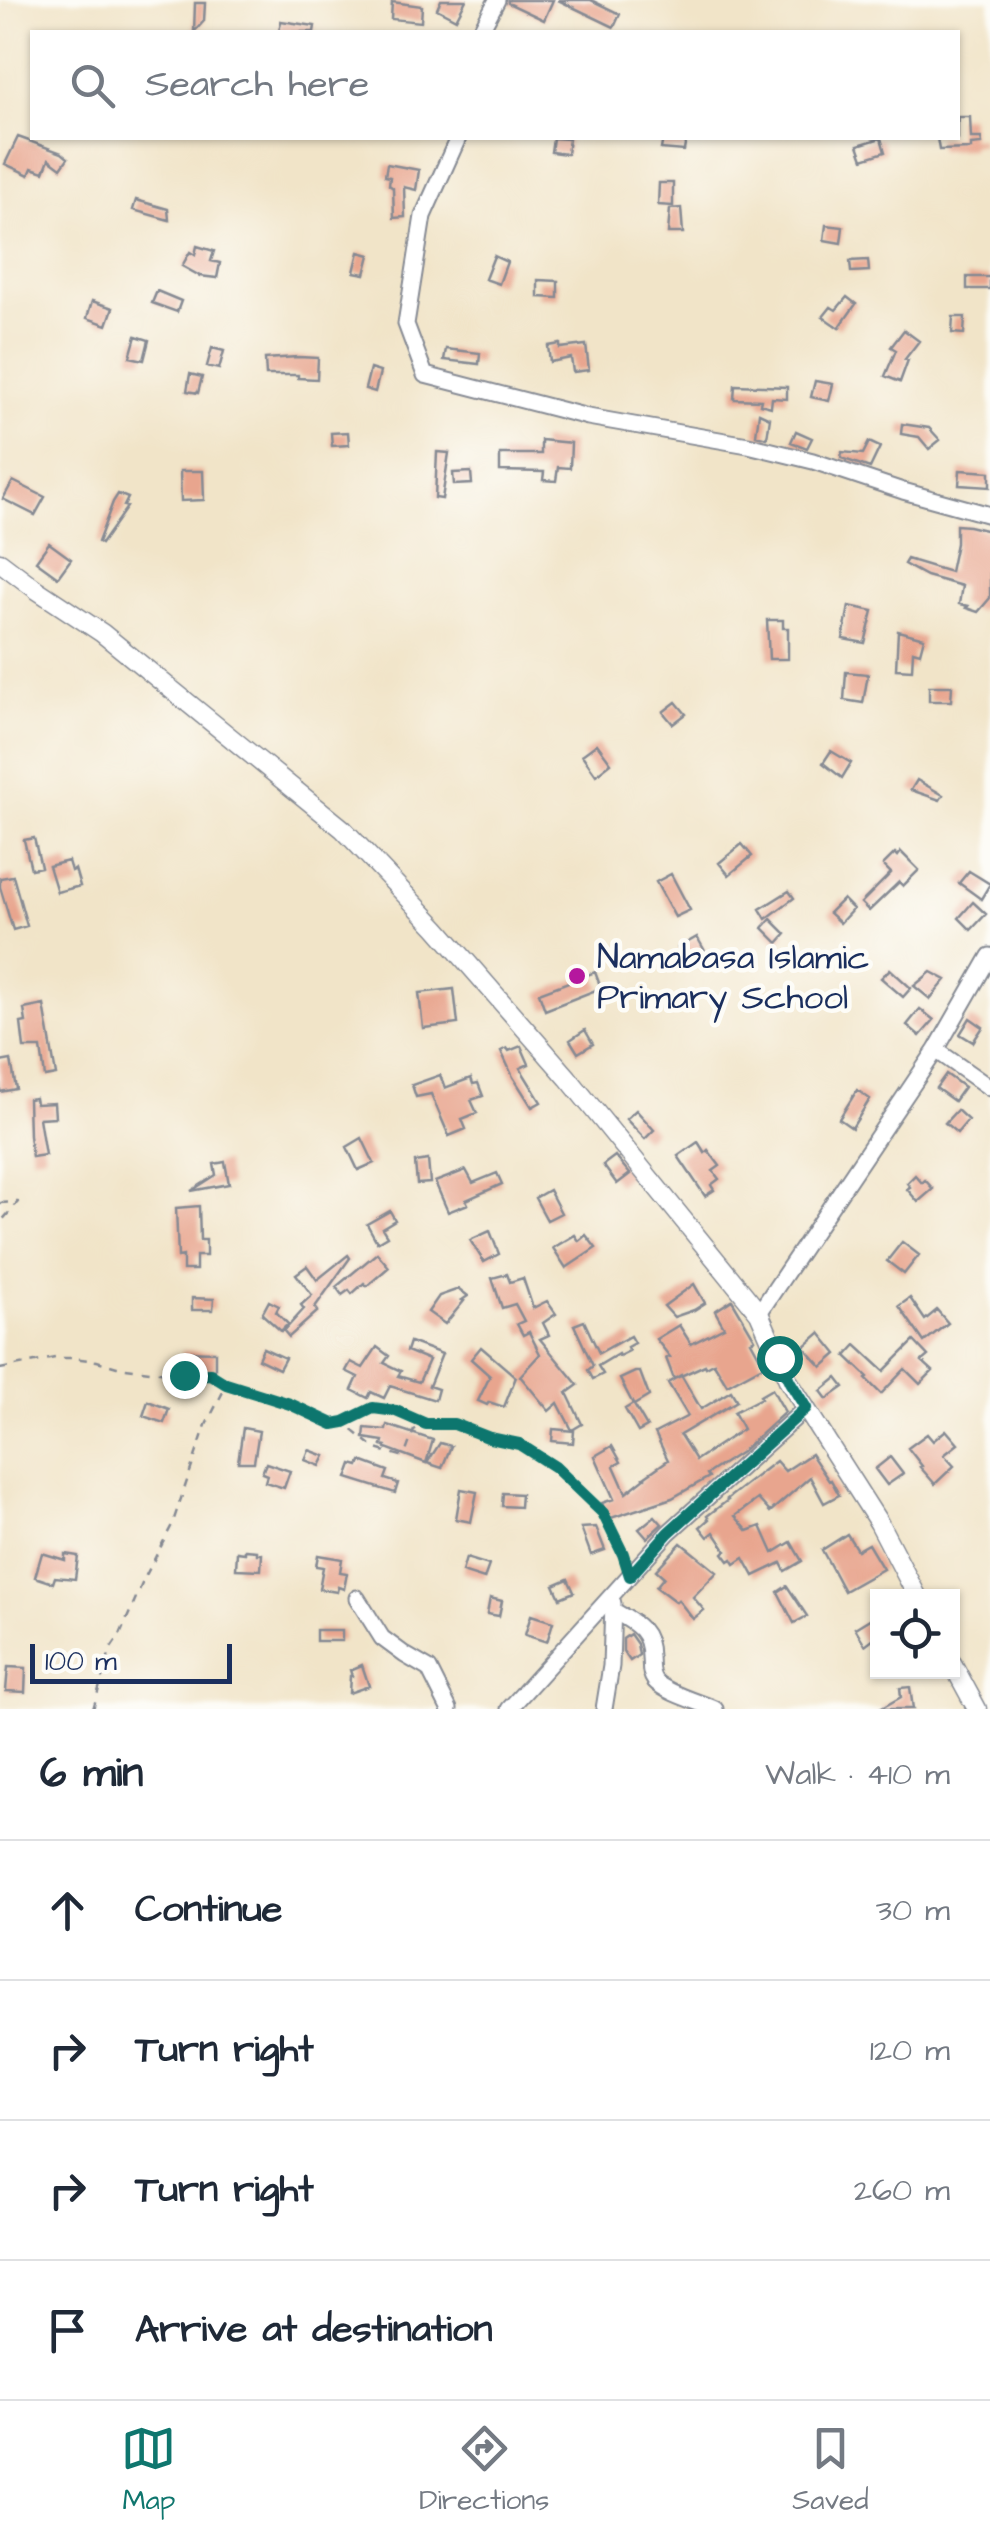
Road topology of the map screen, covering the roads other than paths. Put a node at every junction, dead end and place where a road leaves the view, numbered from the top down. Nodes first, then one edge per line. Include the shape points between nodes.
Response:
1 (497, 0) edge
2 (481, 30) edge
3 (457, 140) edge
4 (990, 514) edge
5 (0, 562) edge
6 (990, 956) edge
7 (936, 1050) junction
8 (990, 1088) edge
9 (759, 1314) junction
10 (806, 1408) junction
11 (914, 1589) edge
12 (357, 1598) dead end
13 (613, 1602) junction
14 (960, 1678) edge
15 (450, 1709) edge
16 (509, 1709) edge
17 (604, 1709) edge
18 (714, 1709) edge
19 (977, 1709) edge

1 - 2 street
3 - 4 street via 423,216 406,324 425,375 588,417 813,461
5 - 9 street via 102,633 343,829 568,1078
6 - 7 street
7 - 8 street
7 - 9 street
9 - 10 street
10 - 11 street
10 - 13 street via 668,1533
12 - 15 street via 382,1638 429,1670
13 - 16 street
13 - 17 street
13 - 18 street via 649,1638 656,1681
14 - 19 street

